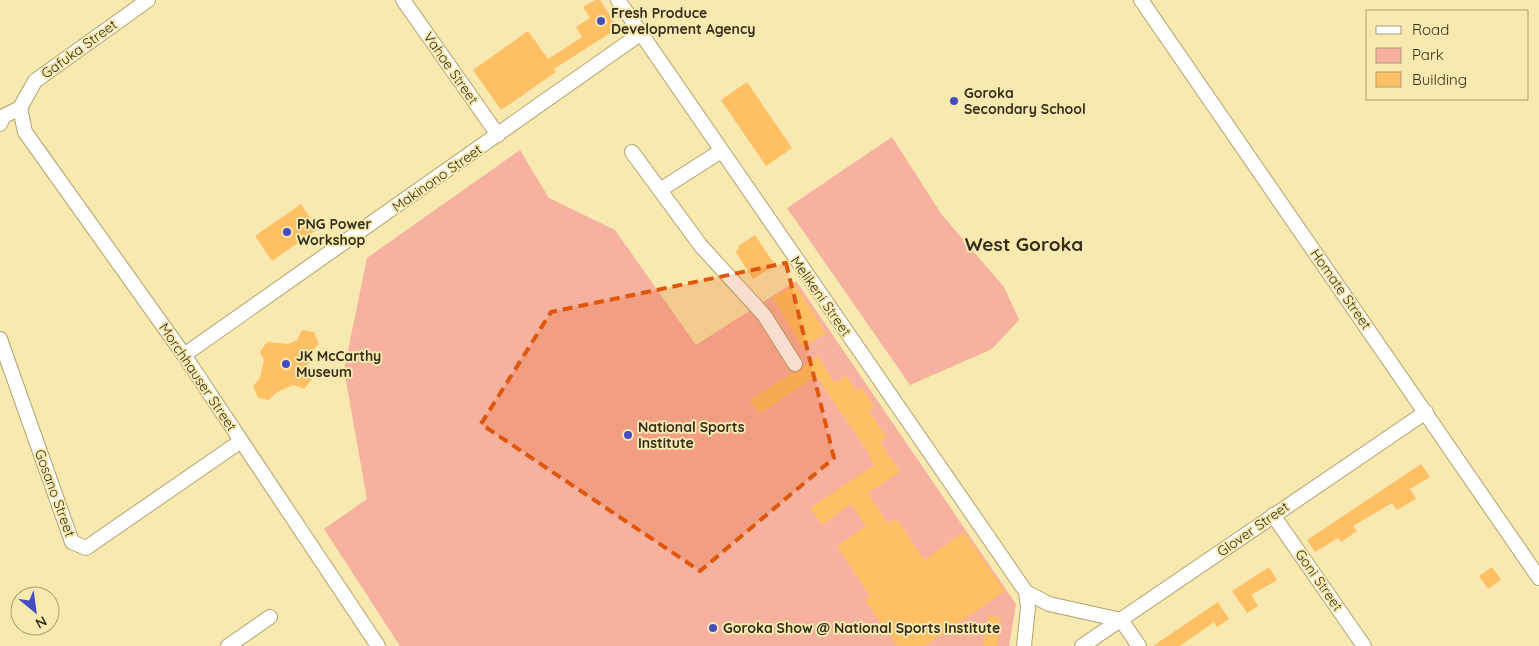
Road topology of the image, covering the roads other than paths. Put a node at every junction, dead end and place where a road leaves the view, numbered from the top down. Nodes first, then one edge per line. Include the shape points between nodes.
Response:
1 (148, 0) edge
2 (403, 0) edge
3 (618, 0) edge
4 (1141, 0) edge
5 (640, 34) junction
6 (20, 108) junction
7 (0, 124) edge
8 (498, 135) junction
9 (721, 151) junction
10 (632, 152) dead end
11 (660, 190) junction
12 (0, 339) edge
13 (184, 355) junction
14 (795, 364) dead end
15 (1426, 412) junction
16 (241, 441) junction
17 (1273, 515) junction
18 (1539, 578) edge
19 (1026, 592) junction
20 (270, 617) dead end
21 (1121, 620) junction
22 (228, 646) edge
23 (378, 646) edge
24 (1024, 646) edge
25 (1082, 646) edge
26 (1139, 646) edge
27 (1364, 646) edge

1 - 6 street, Gafuka Street via 35,81
2 - 8 street, Vahoe Street
3 - 5 street, Melikeni Street
4 - 15 street, Homate Street
5 - 8 street, Makinono Street
5 - 9 street, Melikeni Street
6 - 7 street via 4,116
6 - 13 street, Morchhauser Street via 25,132
8 - 13 street, Makinono Street
9 - 11 street
9 - 19 street, Melikeni Street
10 - 11 street
11 - 14 street via 701,246 764,315
12 - 16 street, Gosano Street via 72,542 86,548
13 - 16 street, Morchhauser Street
15 - 17 street, Glover Street
15 - 18 street, Homate Street
16 - 23 street, Morchhauser Street
17 - 21 street, Glover Street
17 - 27 street, Goni Street
19 - 21 street, Melikeni Street via 1049,604
19 - 24 street via 1028,607
20 - 22 street
21 - 25 street, Glover Street
21 - 26 street

